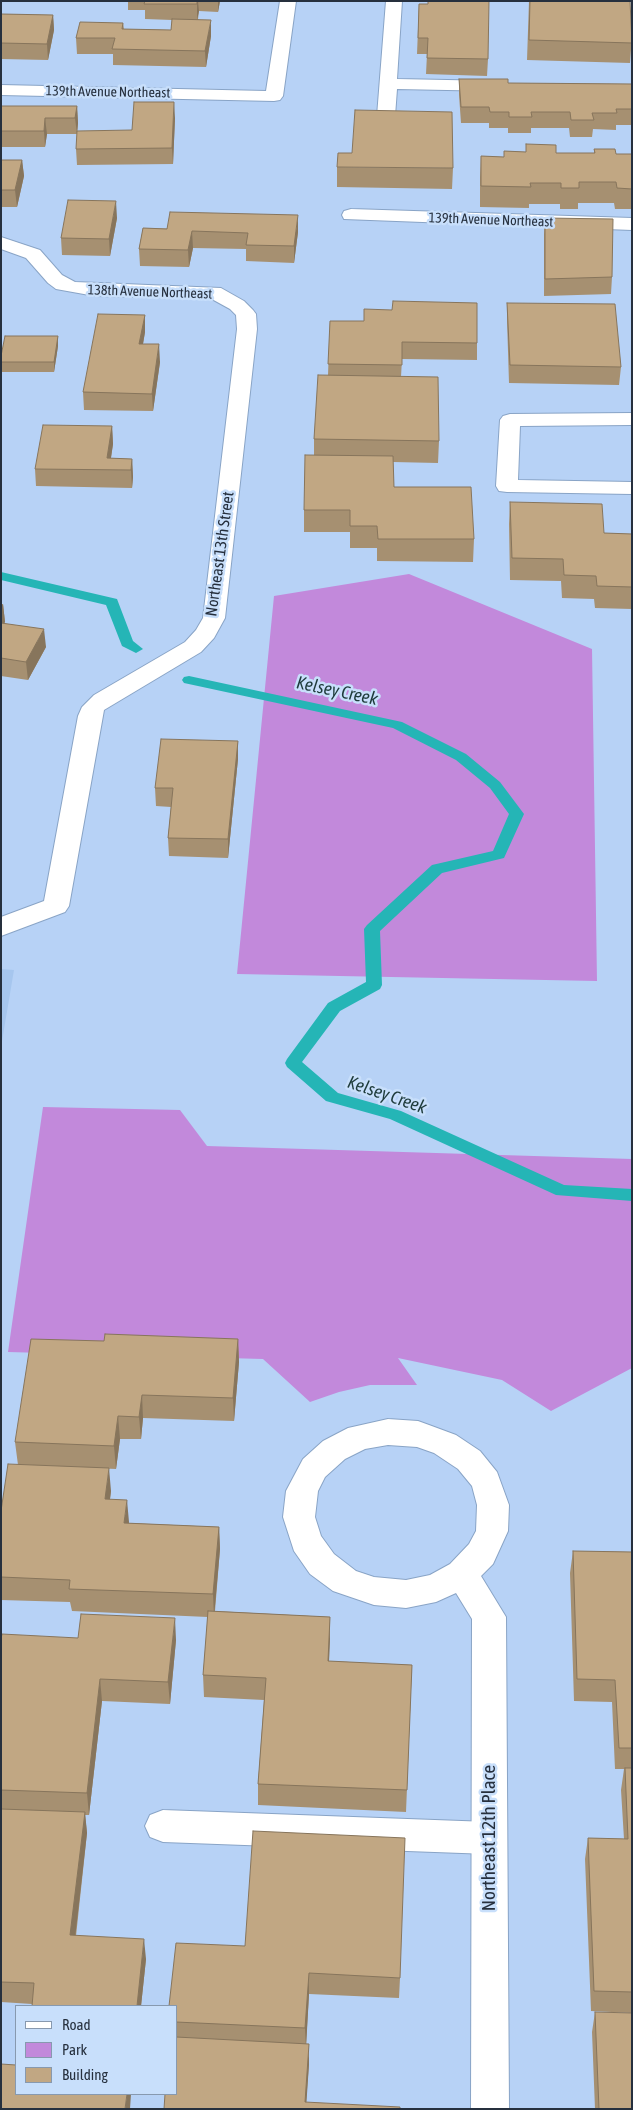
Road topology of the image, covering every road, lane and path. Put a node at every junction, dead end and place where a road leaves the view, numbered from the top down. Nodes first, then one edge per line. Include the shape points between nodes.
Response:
1 (288, 1) edge
2 (394, 1) edge
3 (388, 84) junction
4 (515, 86) edge
5 (1, 90) edge
6 (386, 116) edge
7 (351, 215) dead end
8 (632, 224) edge
9 (1, 243) edge
10 (225, 297) joint
11 (632, 418) edge
12 (632, 488) edge
13 (1, 927) edge
14 (462, 1574) junction
15 (163, 1826) dead end
16 (489, 1838) junction
17 (490, 2109) edge

1 - 5 street, 139th Avenue Northeast via 274,96
2 - 3 street
3 - 4 street
3 - 6 street
7 - 8 street, 139th Avenue Northeast
9 - 10 street, 138th Avenue Northeast via 33,254 55,279 74,288 200,291
10 - 13 street, Northeast 13th Street via 246,314 247,329 214,618 206,634 193,647 94,706 56,906
11 - 12 street via 510,420 507,486
14 - 14 street via 481,1554 492,1531 494,1505 486,1481 469,1460 445,1444 418,1434 388,1432 359,1437 334,1450 314,1468 302,1491 299,1517 306,1541 322,1564 345,1581 374,1591 406,1594 436,1588
14 - 16 street, Northeast 12th Place via 489,1617
15 - 16 street
16 - 17 street, Northeast 12th Place

